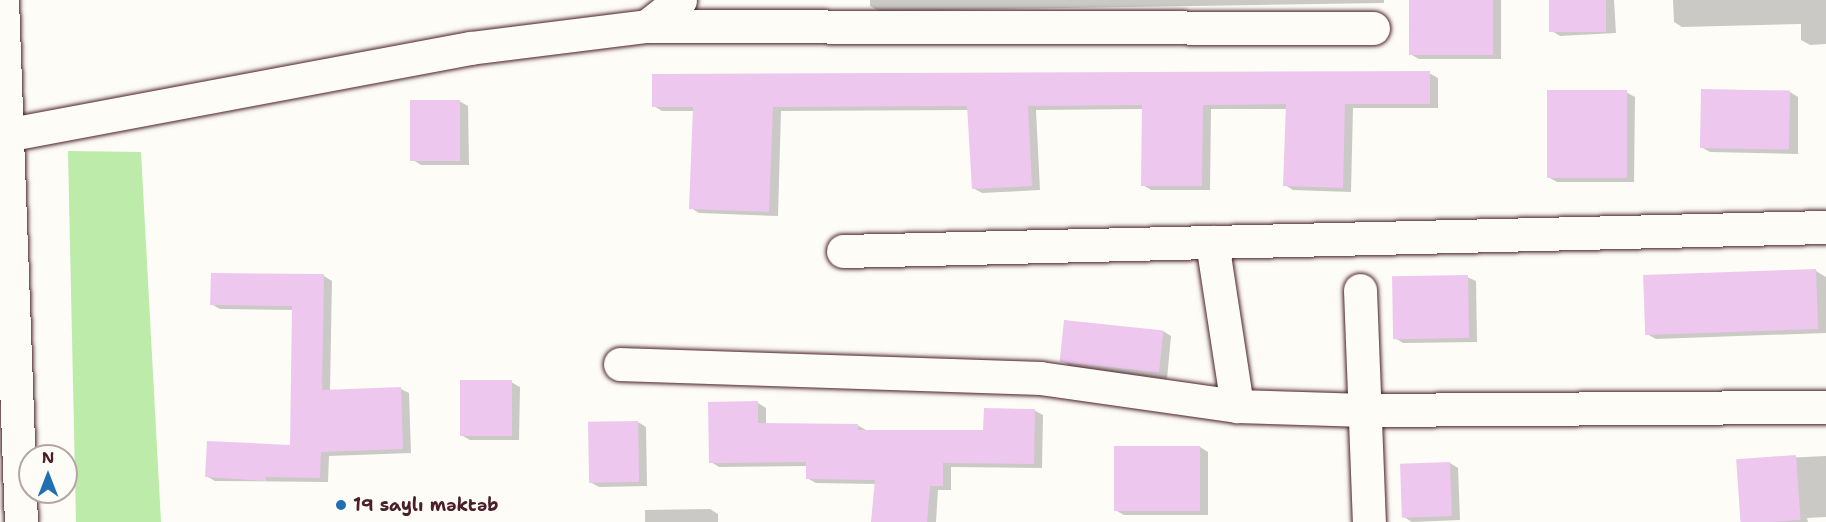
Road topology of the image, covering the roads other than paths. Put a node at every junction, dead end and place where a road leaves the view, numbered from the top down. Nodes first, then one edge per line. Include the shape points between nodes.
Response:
1 (2, 0) edge
2 (680, 0) edge
3 (647, 26) junction
4 (1373, 28) dead end
5 (3, 136) edge
6 (1826, 227) edge
7 (1212, 242) junction
8 (843, 251) dead end
9 (1360, 290) dead end
10 (6, 298) edge
11 (620, 364) dead end
12 (1237, 405) junction
13 (1826, 407) edge
14 (1365, 410) junction
15 (21, 522) edge
16 (1369, 522) edge

1 - 5 street
2 - 3 street
3 - 4 street
3 - 5 street via 470,48
5 - 10 street
6 - 7 street
7 - 8 street
7 - 12 street
9 - 14 street
10 - 15 street
11 - 12 street via 1040,378
12 - 14 street
13 - 14 street
14 - 16 street

